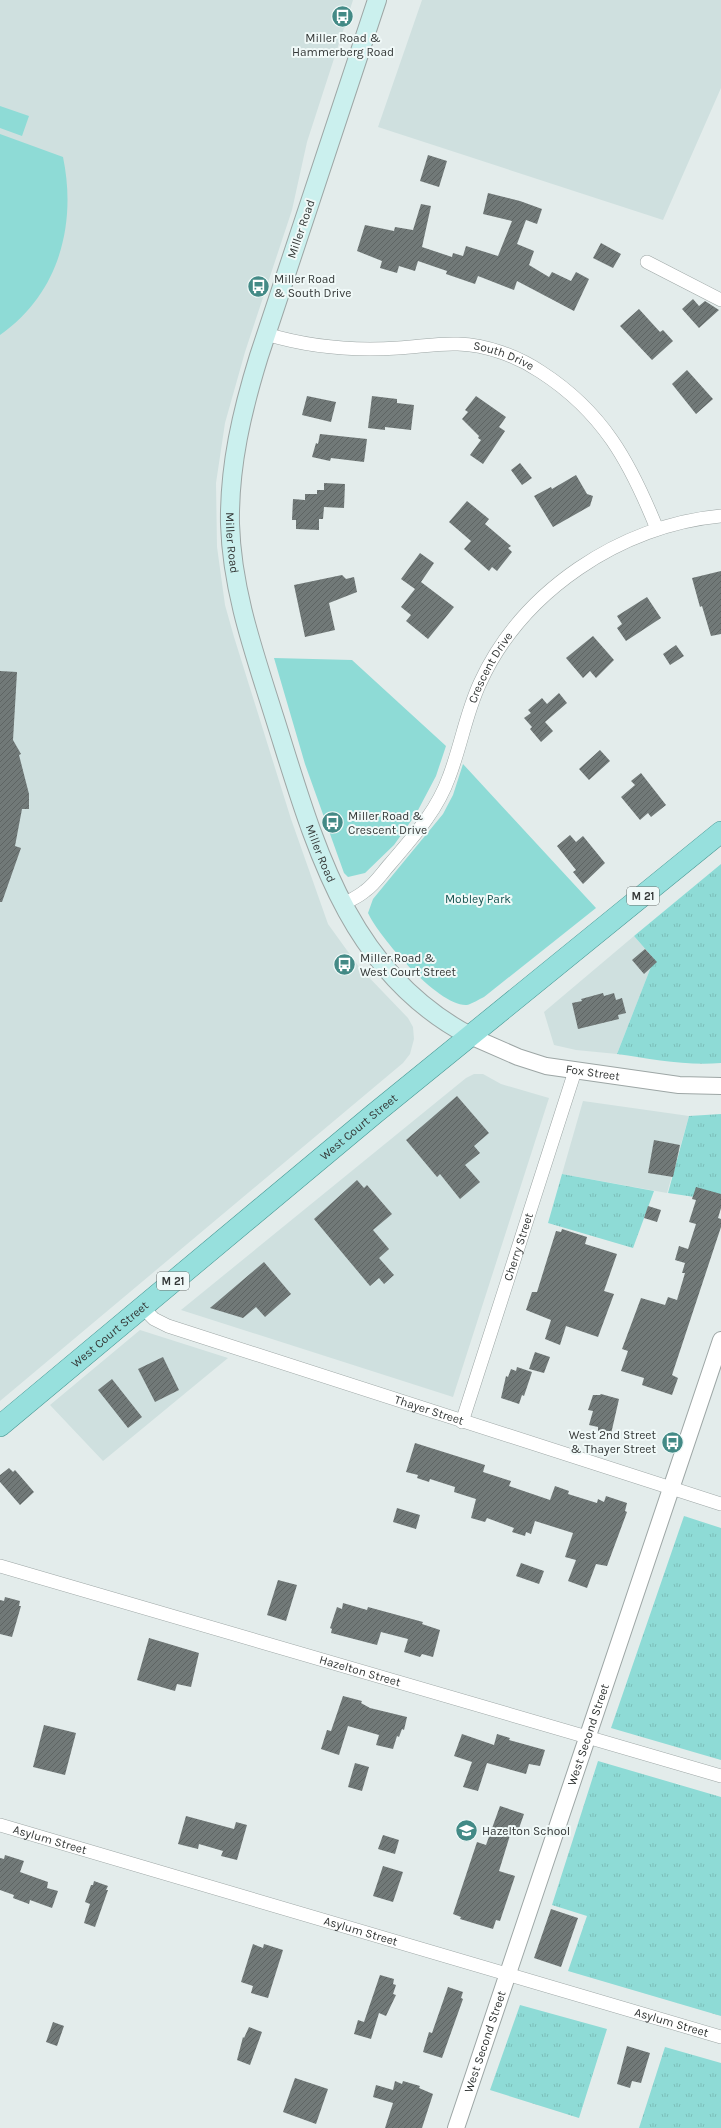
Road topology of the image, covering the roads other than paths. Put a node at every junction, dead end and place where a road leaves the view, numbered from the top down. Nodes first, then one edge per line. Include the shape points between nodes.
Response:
1 (377, 0) edge
2 (647, 262) dead end
3 (721, 300) edge
4 (266, 334) junction
5 (721, 516) edge
6 (657, 530) junction
7 (721, 832) edge
8 (342, 905) junction
9 (470, 1036) junction
10 (574, 1071) junction
11 (721, 1086) edge
12 (142, 1307) junction
13 (721, 1340) edge
14 (462, 1422) junction
15 (0, 1426) edge
16 (671, 1488) junction
17 (721, 1504) edge
18 (0, 1566) edge
19 (587, 1736) junction
20 (721, 1776) edge
21 (0, 1824) edge
22 (507, 1974) junction
23 (721, 2037) edge
24 (456, 2128) edge

1 - 4 main road, Miller Road
2 - 3 street
4 - 6 street, South Drive via 302,343 354,348 470,345 500,352 523,362 563,387 598,420 620,452
4 - 8 main road, Miller Road via 244,408 232,468 230,526 234,566 247,628 309,826
5 - 6 street, Crescent Drive
6 - 8 street, Crescent Drive via 620,544 585,565 547,594 519,622 480,683 448,779 432,813 368,889
7 - 9 main road, West Court Street / M 21
8 - 9 main road, Miller Road via 367,946 394,976 434,1013
9 - 10 street, Fox Street via 526,1060
9 - 12 main road, West Court Street / M 21
10 - 11 street, Fox Street via 679,1085
10 - 14 street, Cherry Street
12 - 14 street, Thayer Street via 154,1319 168,1326
12 - 15 main road, West Court Street / M 21
13 - 16 street, West Second Street
14 - 16 street, Thayer Street
16 - 17 street, Thayer Street
16 - 19 street, West Second Street
18 - 19 street, Hazelton Street
19 - 20 street, Hazelton Street
19 - 22 street, West Second Street
21 - 22 street, Asylum Street
22 - 23 street, Asylum Street
22 - 24 street, West Second Street

